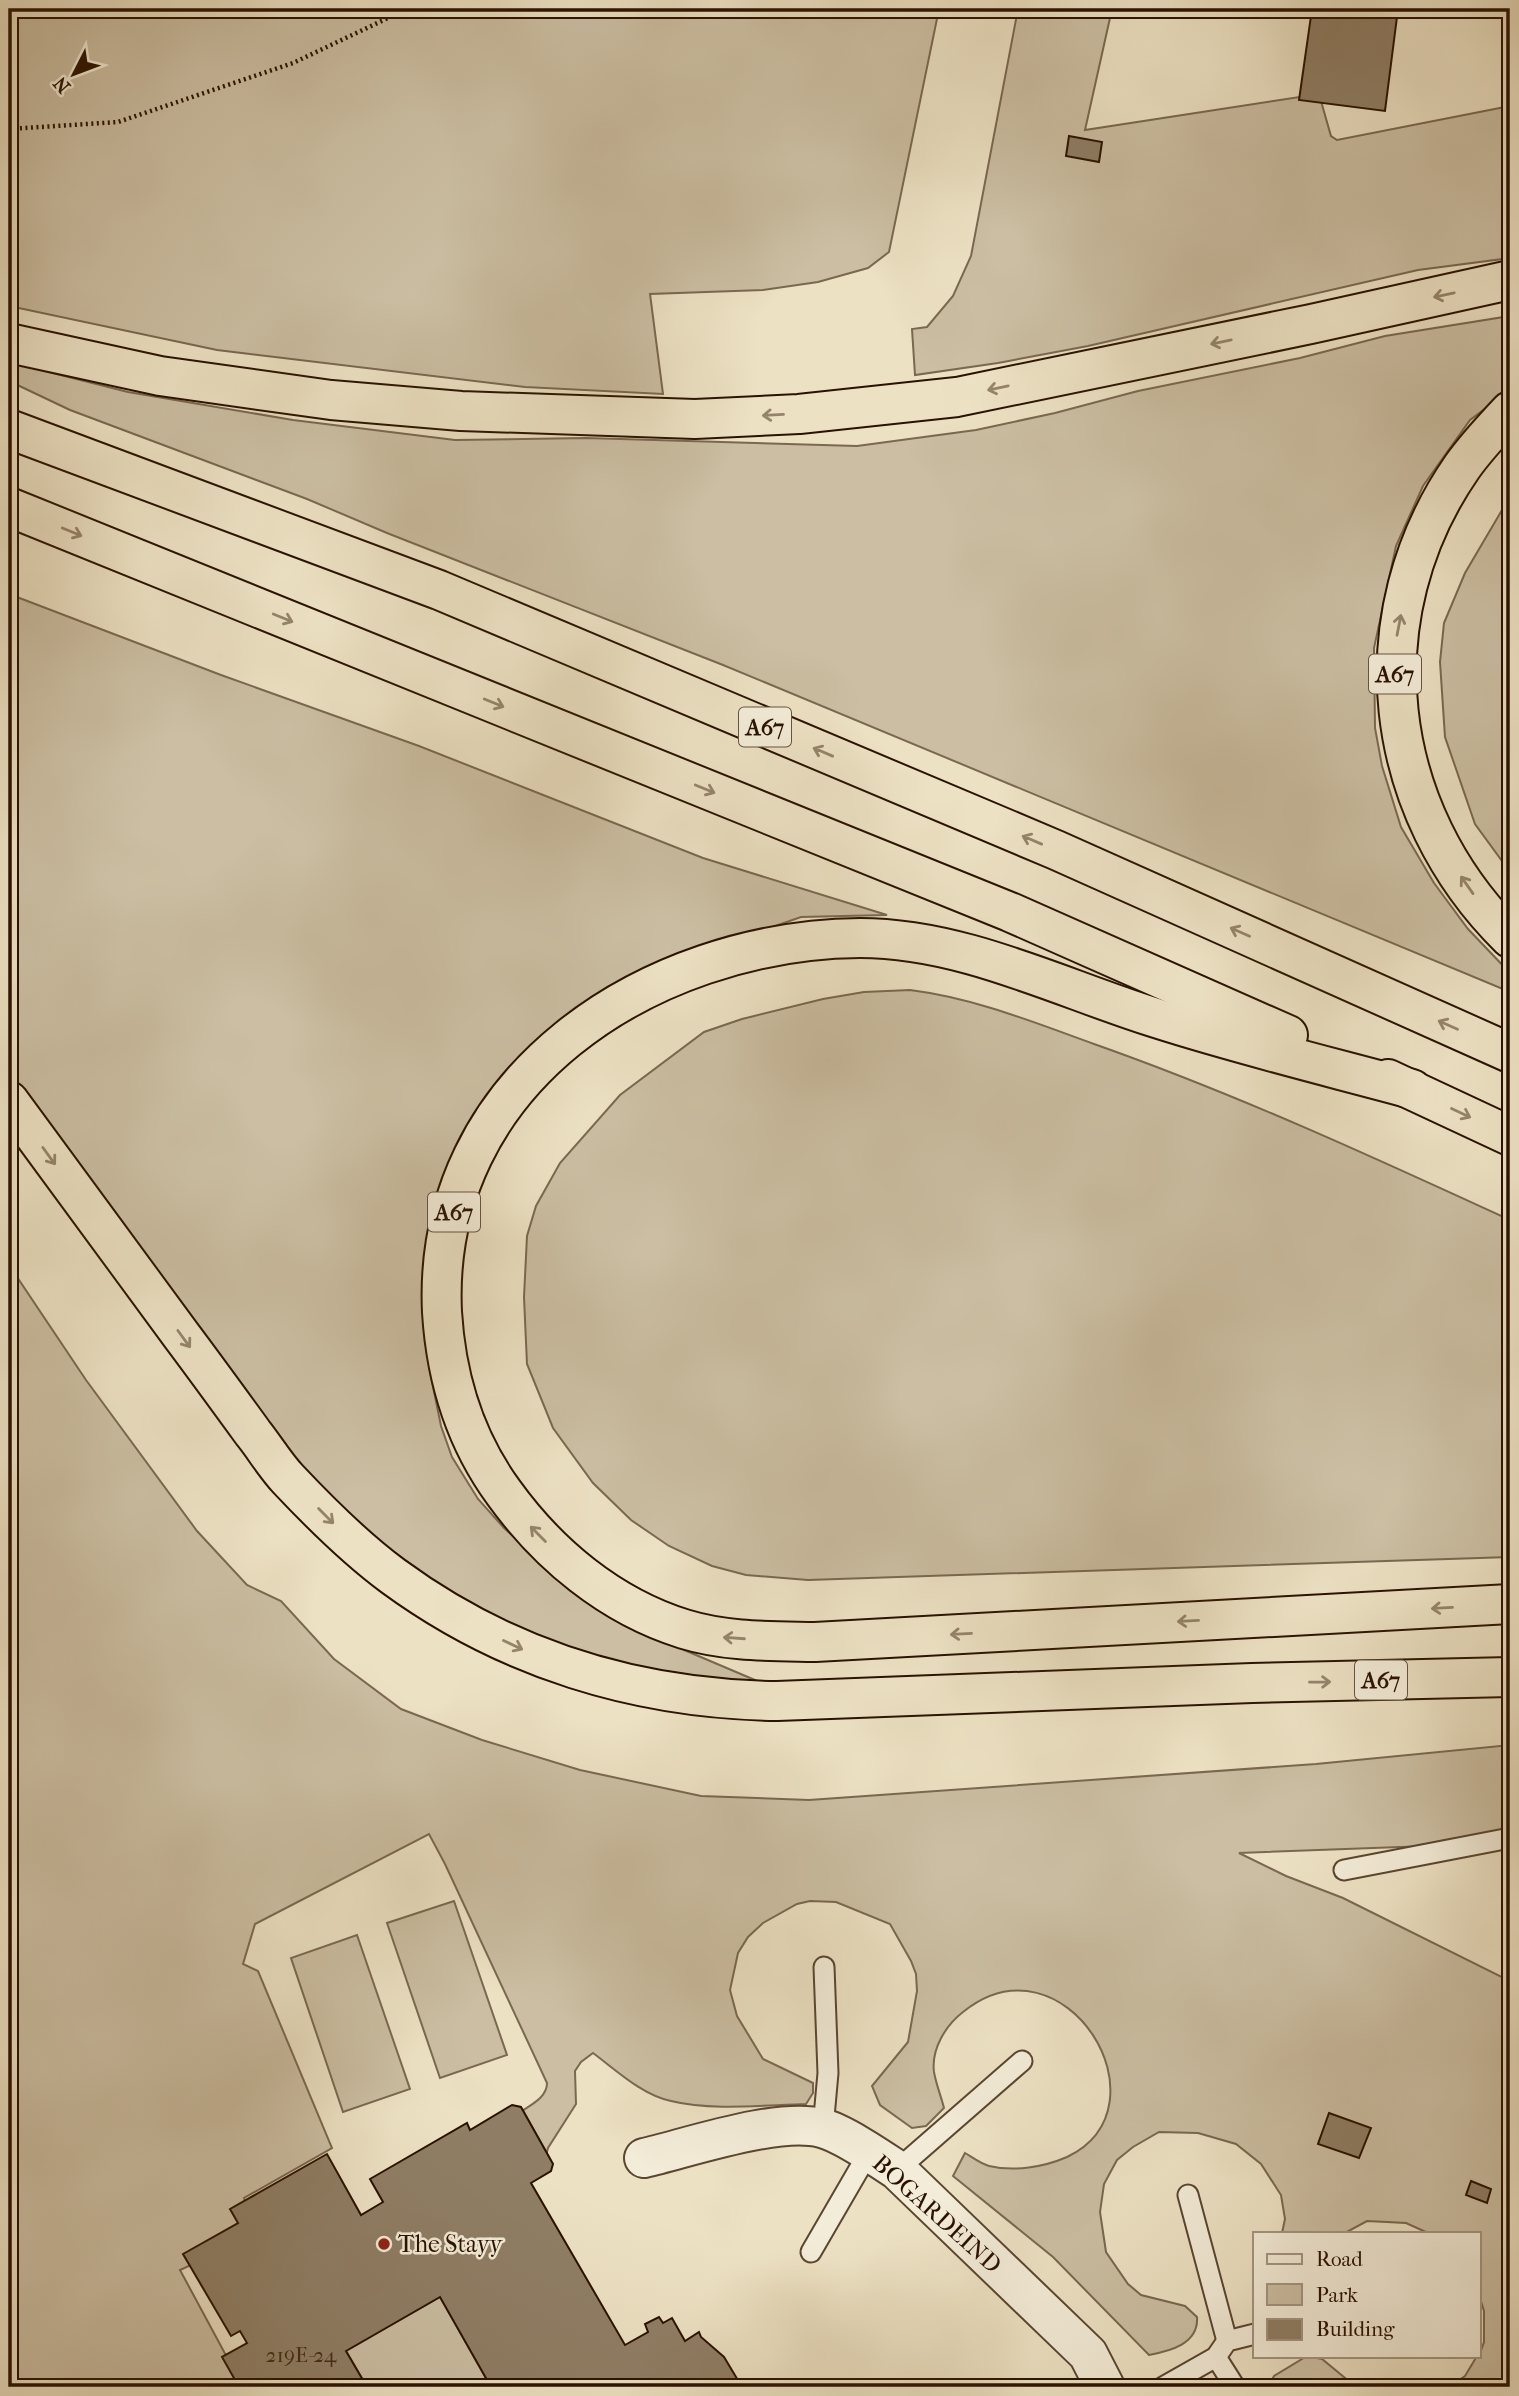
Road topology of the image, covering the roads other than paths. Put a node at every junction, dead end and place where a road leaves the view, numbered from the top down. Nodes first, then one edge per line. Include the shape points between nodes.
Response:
1 (1510, 280) edge
2 (9, 343) edge
3 (1510, 411) edge
4 (9, 429) edge
5 (9, 507) edge
6 (1510, 938) edge
7 (1510, 1053) edge
8 (1412, 1089) junction
9 (9, 1101) edge
10 (1510, 1136) edge
11 (1510, 1604) edge
12 (1510, 1677) edge
13 (1510, 1838) edge
14 (1344, 1870) dead end
15 (824, 1967) dead end
16 (1022, 2061) dead end
17 (823, 2128) junction
18 (644, 2158) dead end
19 (883, 2161) junction
20 (1188, 2195) dead end
21 (811, 2252) dead end
22 (1253, 2334) edge
23 (1222, 2349) junction
24 (1105, 2387) edge
25 (1163, 2387) edge
26 (1235, 2387) edge

1 -> 2 highway via 957,397 799,414 695,419 461,411 331,400 160,376
6 -> 3 highway, A67 via 1469,888 1430,826 1405,752 1396,711 1395,671 1405,594 1437,510 1461,468
7 -> 4 highway, A67 via 1056,850 439,590
5 -> 8 highway, A67 via 1010,912
8 -> 10 highway, A67
11 -> 8 highway, A67 via 815,1642 721,1637 686,1630 613,1597 577,1572 523,1520 472,1442 445,1353 441,1277 451,1224 463,1179 487,1131 542,1060 581,1027 620,1001 712,960 757,948 860,938 958,950 1159,1019
9 -> 12 highway, A67 via 286,1477 393,1576 485,1632 580,1672 676,1694 777,1701
13 - 14 lane
15 - 17 lane via 828,2073
16 - 19 lane
17 - 18 street, BOGARDEIND via 779,2125
17 - 19 street, BOGARDEIND
19 - 21 lane
19 - 24 street, BOGARDEIND via 1088,2354
20 - 23 lane
22 - 23 lane
23 - 25 lane
23 - 26 lane

